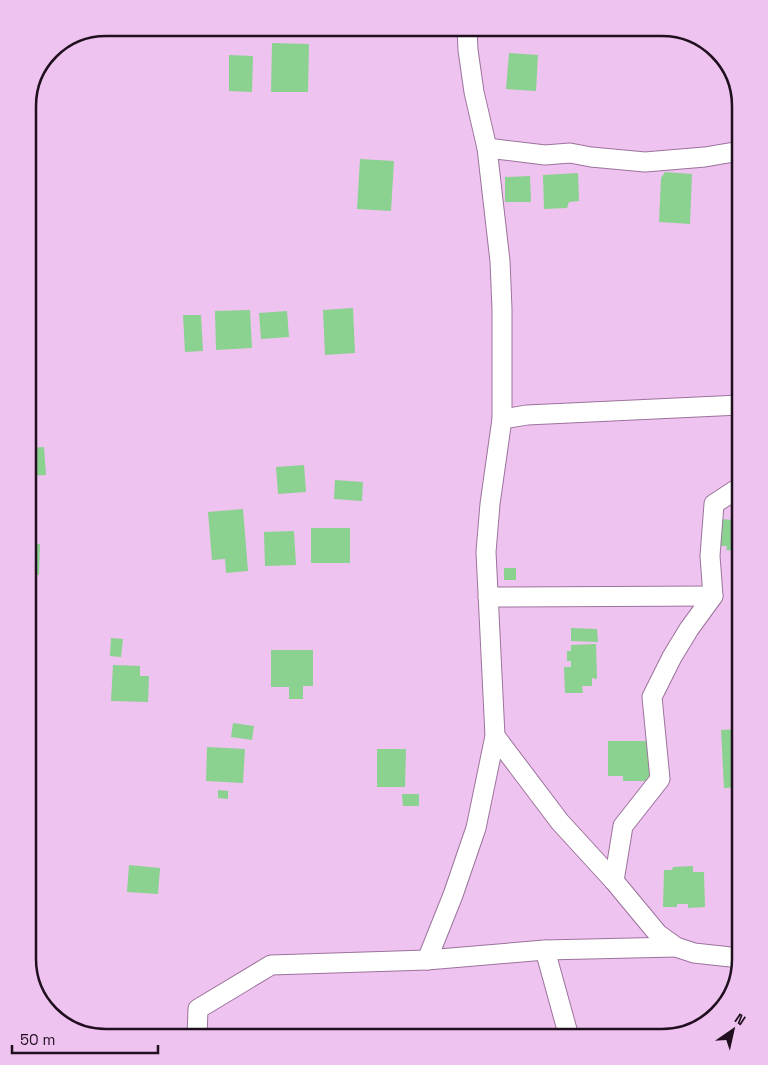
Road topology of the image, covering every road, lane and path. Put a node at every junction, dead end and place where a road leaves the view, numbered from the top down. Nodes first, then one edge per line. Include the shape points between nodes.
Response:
1 (467, 36) edge
2 (487, 148) junction
3 (732, 152) edge
4 (732, 405) edge
5 (502, 419) junction
6 (732, 492) edge
7 (713, 596) junction
8 (488, 597) junction
9 (495, 736) junction
10 (614, 881) junction
11 (676, 947) junction
12 (545, 950) junction
13 (732, 957) edge
14 (427, 960) junction
15 (197, 1029) edge
16 (567, 1029) edge

1 - 2 street via 474,92
2 - 3 street via 645,162
2 - 5 street via 500,261
4 - 5 street via 527,415
5 - 8 street via 486,552
6 - 7 street via 714,504 710,556
7 - 8 street
7 - 10 street via 672,657 652,697 660,779 623,826
8 - 9 street
9 - 10 street via 560,822
9 - 14 street via 476,828
10 - 11 street via 658,934
11 - 12 street
11 - 13 street via 694,953
12 - 14 street
12 - 16 street
14 - 15 street via 271,965 198,1009

